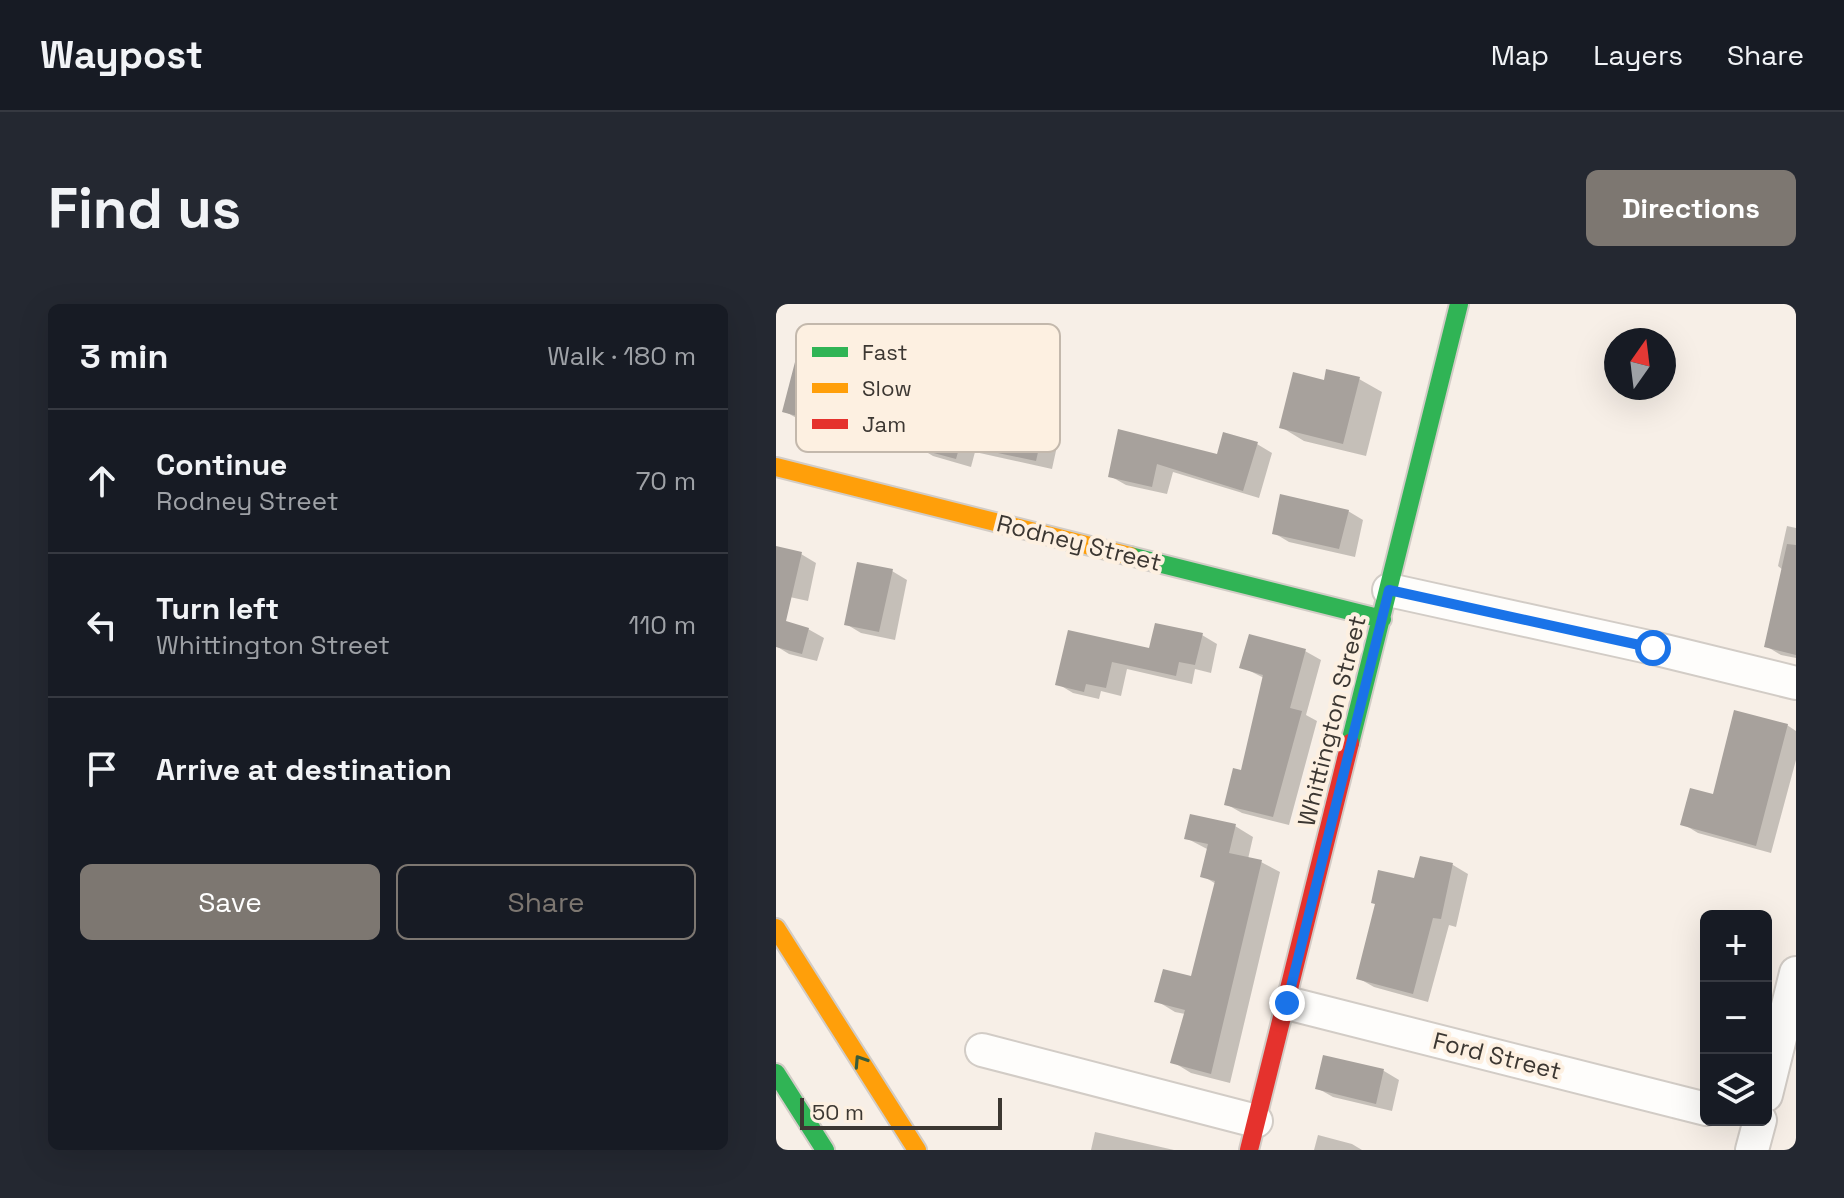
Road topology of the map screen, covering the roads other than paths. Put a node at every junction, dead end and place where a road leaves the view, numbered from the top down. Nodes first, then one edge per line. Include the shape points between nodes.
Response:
1 (1459, 304) edge
2 (776, 467) edge
3 (1385, 604) junction
4 (1796, 683) edge
5 (776, 928) edge
6 (1796, 973) edge
7 (1287, 1003) junction
8 (982, 1050) dead end
9 (1772, 1066) edge
10 (776, 1073) edge
11 (1700, 1107) edge
12 (1253, 1136) edge
13 (825, 1150) edge
14 (917, 1150) edge

1 - 3 street, Whittington Street
2 - 3 street, Rodney Street
3 - 4 street, Rodney Street via 1653,648
3 - 7 street, Whittington Street
14 -> 5 street
6 - 9 street
7 - 11 street, Ford Street
7 - 12 street, Whittington Street
8 - 12 street
10 - 13 street

